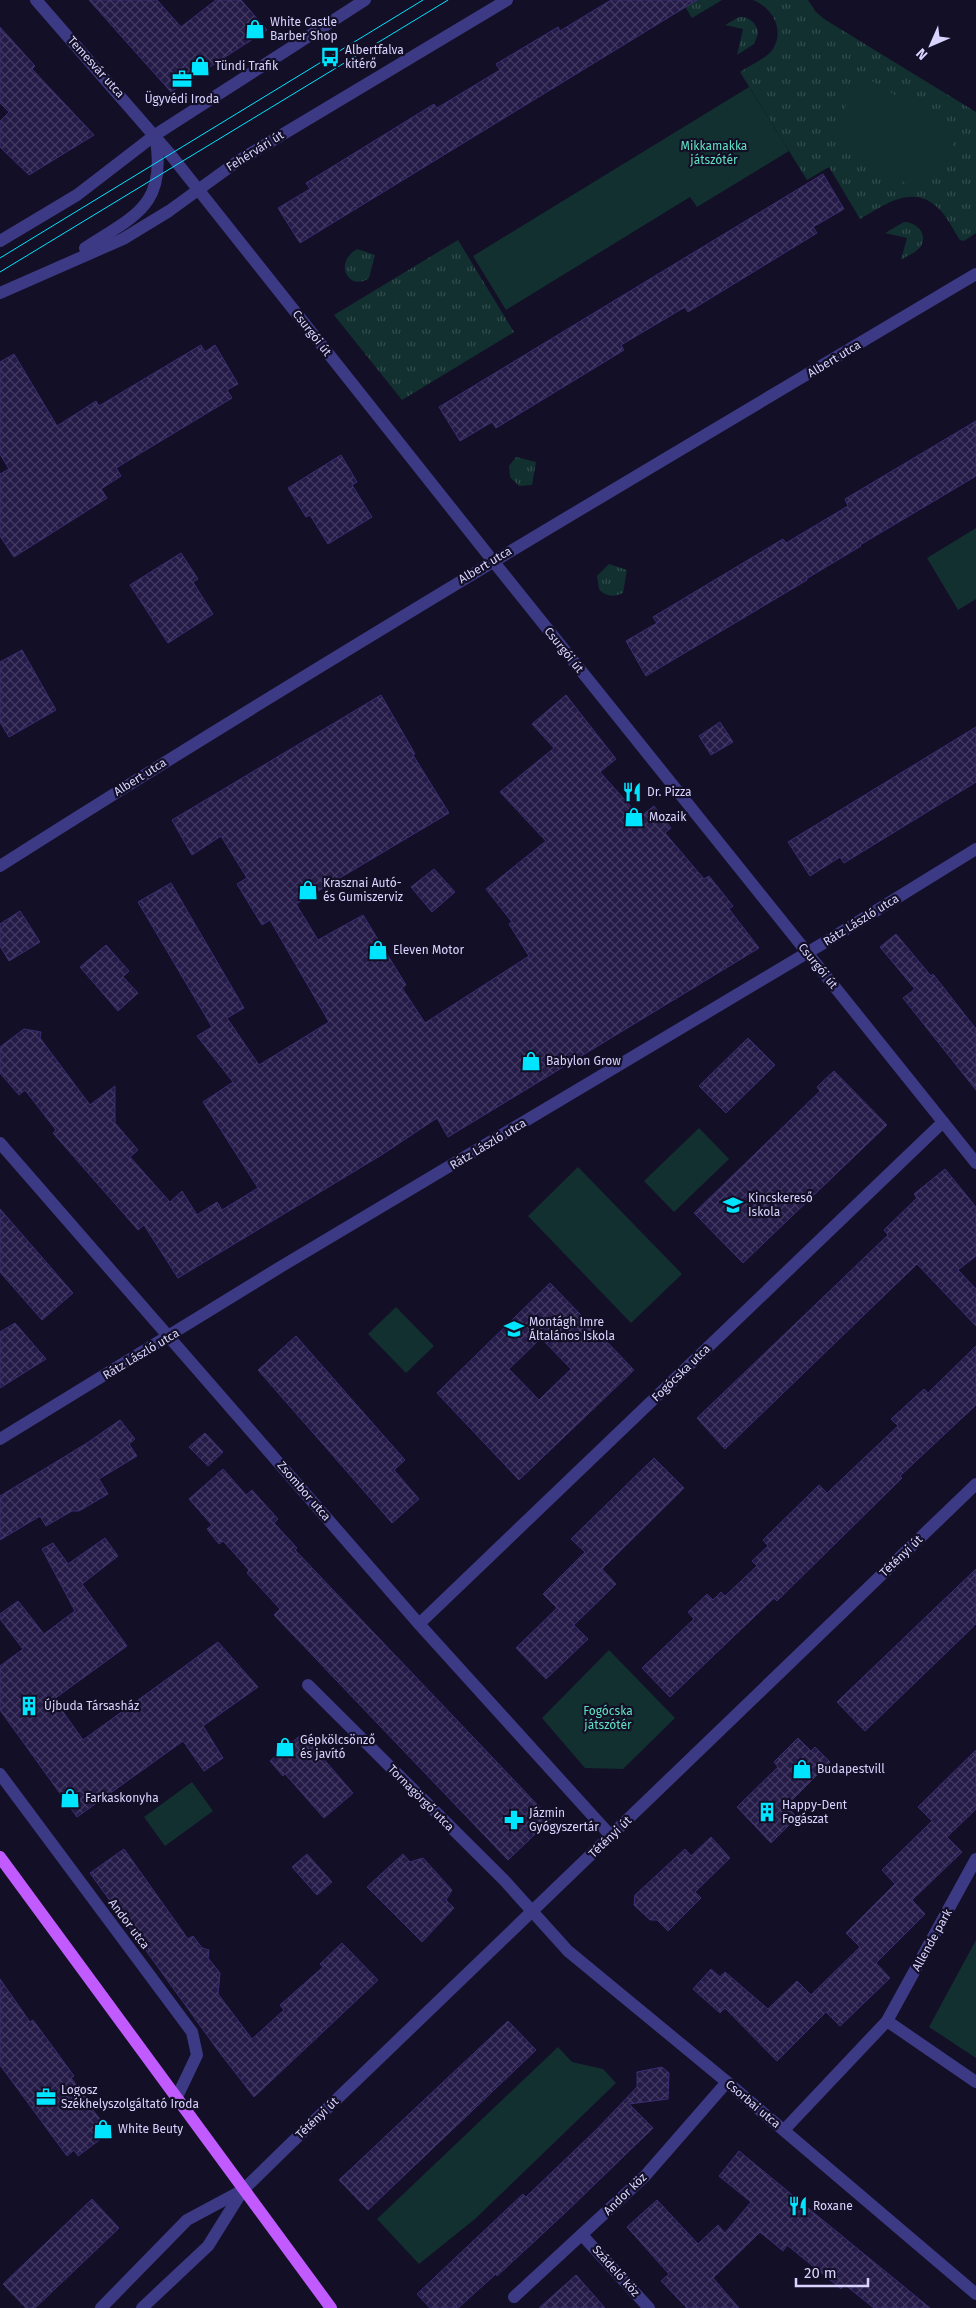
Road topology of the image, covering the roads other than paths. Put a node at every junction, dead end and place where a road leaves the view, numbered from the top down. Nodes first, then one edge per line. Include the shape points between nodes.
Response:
1 (36, 0) edge
2 (365, 0) edge
3 (506, 0) edge
4 (155, 135) junction
5 (198, 190) junction
6 (0, 241) edge
7 (56, 266) junction
8 (976, 274) edge
9 (0, 293) edge
10 (492, 561) junction
11 (976, 849) edge
12 (0, 866) edge
13 (808, 952) junction
14 (943, 1122) junction
15 (0, 1143) edge
16 (976, 1163) edge
17 (170, 1337) junction
18 (0, 1439) edge
19 (976, 1484) edge
20 (418, 1624) junction
21 (308, 1685) dead end
22 (0, 1774) edge
23 (611, 1836) junction
24 (0, 1857) edge
25 (976, 1859) edge
26 (532, 1912) junction
27 (888, 2021) junction
28 (727, 2082) junction
29 (976, 2082) edge
30 (176, 2099) junction
31 (784, 2130) junction
32 (243, 2190) junction
33 (582, 2234) junction
34 (976, 2294) edge
35 (514, 2297) dead end
36 (101, 2308) edge
37 (142, 2308) edge
38 (331, 2308) edge
39 (650, 2308) edge

1 - 4 street, Temesvár utca
2 - 4 street
3 - 5 street, Fehérvári út via 238,161
4 - 5 street, Csurgói út
4 - 6 street via 77,195
4 - 7 street via 158,176 149,201 136,214
5 - 7 street, Fehérvári út via 170,211 123,238
5 - 10 street, Csurgói út
7 - 9 street, Fehérvári út
8 - 10 street, Albert utca
10 - 12 street, Albert utca
10 - 13 street, Csurgói út
11 - 13 street, Rátz László utca
13 - 14 street, Csurgói út
13 - 17 street, Rátz László utca
14 - 16 street, Csurgói út
14 - 20 street, Fogócska utca
15 - 17 street, Zsombor utca
17 - 18 street, Rátz László utca
17 - 20 street, Zsombor utca
19 - 23 street, Tétényi út
20 - 23 street, Zsombor utca
21 - 26 street, Tornagörgő utca via 504,1880
22 - 30 street, Andor utca via 192,2032 197,2055
23 - 26 street, Tétényi út
24 - 30 main road
25 - 27 street, Allende park
26 - 28 street, Csorbai utca via 568,1951
26 - 32 street, Tétényi út
27 - 29 street
27 - 31 street, Allende park
28 - 31 street, Csorbai utca
28 - 33 street, Andor köz via 645,2176
30 - 32 main road
31 - 34 street, Csorbai utca
32 - 36 street, Tétényi út via 187,2220
32 - 37 street, Tétényi út via 208,2246
32 - 38 main road
33 - 35 street, Andor köz
33 - 39 street, Szádelő köz

